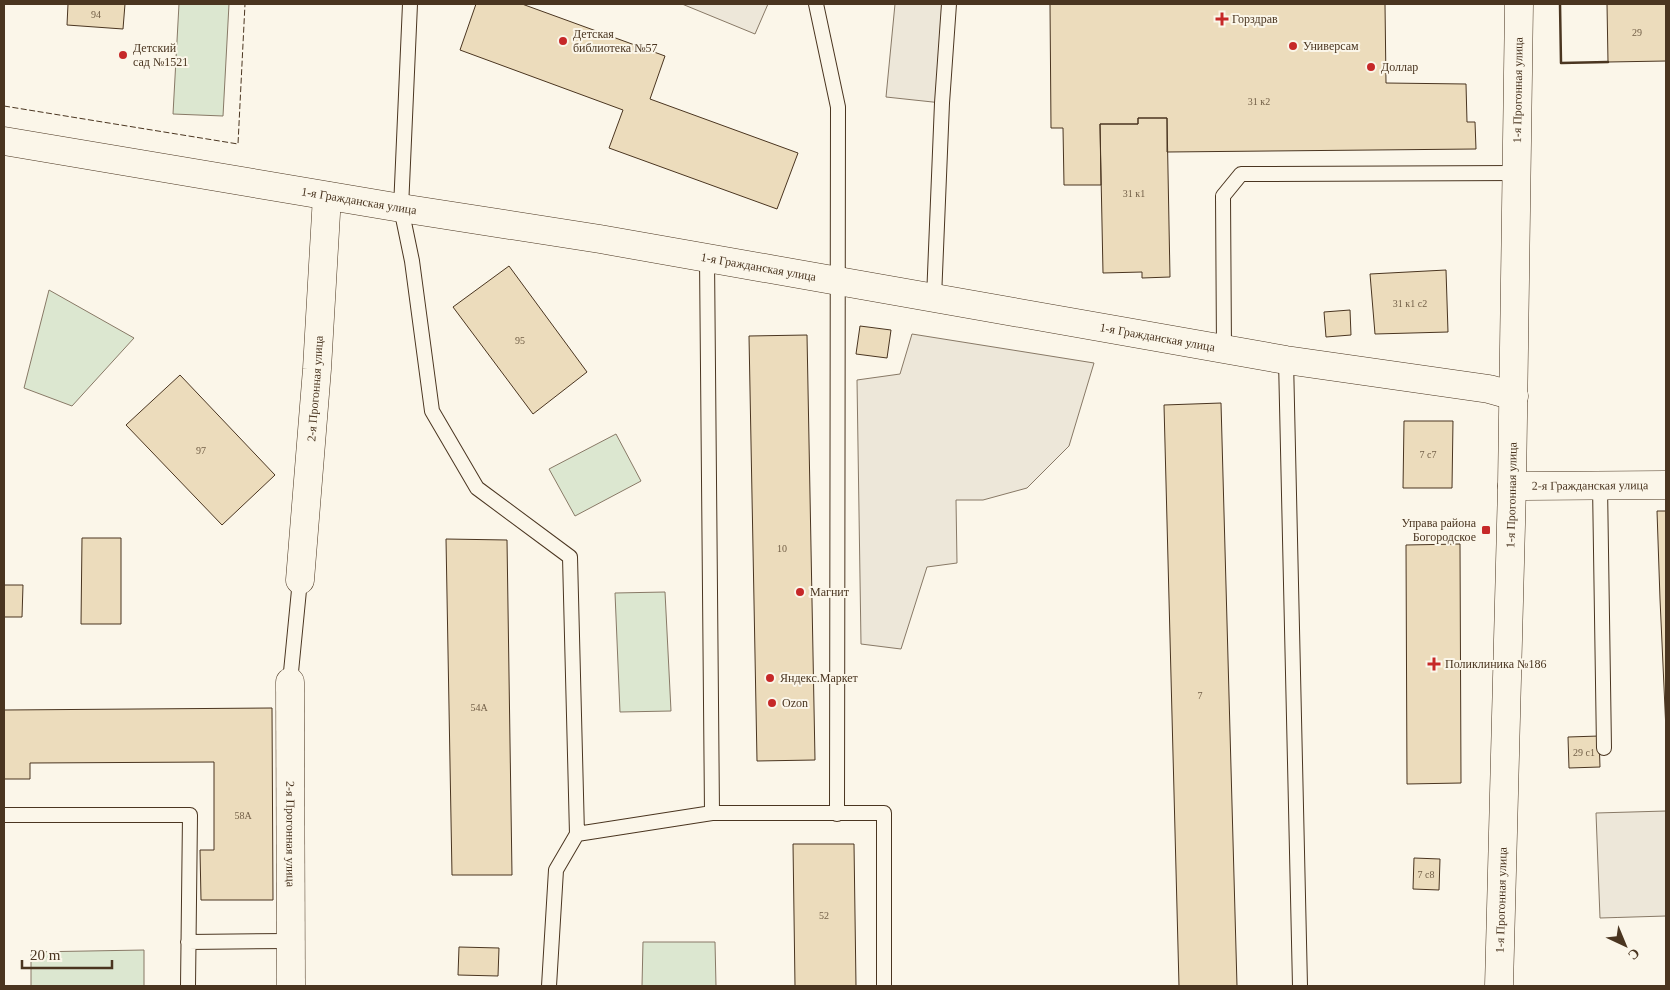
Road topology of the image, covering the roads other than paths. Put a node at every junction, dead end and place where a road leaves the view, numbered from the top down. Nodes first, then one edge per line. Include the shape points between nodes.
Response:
1 (410, 4) edge
2 (816, 4) edge
3 (949, 4) edge
4 (1519, 4) edge
5 (4, 141) edge
6 (1517, 172) junction
7 (327, 196) junction
8 (401, 208) junction
9 (707, 258) junction
10 (837, 282) junction
11 (934, 298) junction
12 (1224, 349) junction
13 (1286, 360) junction
14 (1514, 396) junction
15 (1600, 485) junction
16 (1666, 485) edge
17 (1512, 486) junction
18 (300, 580) joint
19 (290, 682) joint
20 (1604, 748) dead end
21 (712, 814) junction
22 (837, 814) junction
23 (4, 815) edge
24 (577, 834) junction
25 (290, 941) junction
26 (188, 942) junction
27 (188, 986) edge
28 (291, 986) edge
29 (549, 986) edge
30 (884, 986) edge
31 (1300, 986) edge
32 (1499, 986) edge

1 - 8 lane
2 - 10 lane via 838,107
3 - 11 lane
4 - 6 street, 1-я Прогонная улица
5 - 7 street, 1-я Гражданская улица
6 - 12 lane via 1241,174 1223,196
6 - 14 street, 1-я Прогонная улица
7 - 8 street, 1-я Гражданская улица
7 - 18 street, 2-я Прогонная улица
8 - 9 street, 1-я Гражданская улица
8 - 24 lane via 412,261 432,411 477,488 570,557
9 - 10 street, 1-я Гражданская улица
9 - 21 lane
10 - 11 street, 1-я Гражданская улица
10 - 22 lane
11 - 12 street, 1-я Гражданская улица
12 - 13 street, 1-я Гражданская улица
13 - 14 street, 1-я Гражданская улица via 1489,389
13 - 31 lane
14 - 17 street, 1-я Прогонная улица
15 - 16 street, 2-я Гражданская улица
15 - 17 street, 2-я Гражданская улица
15 - 20 lane
17 - 32 street, 1-я Прогонная улица
18 - 19 lane
19 - 25 street, 2-я Прогонная улица
21 - 22 lane
21 - 24 lane
22 - 30 lane via 884,813
23 - 26 lane via 190,815
24 - 29 lane via 556,870
25 - 26 lane
25 - 28 street, 2-я Прогонная улица
26 - 27 lane

